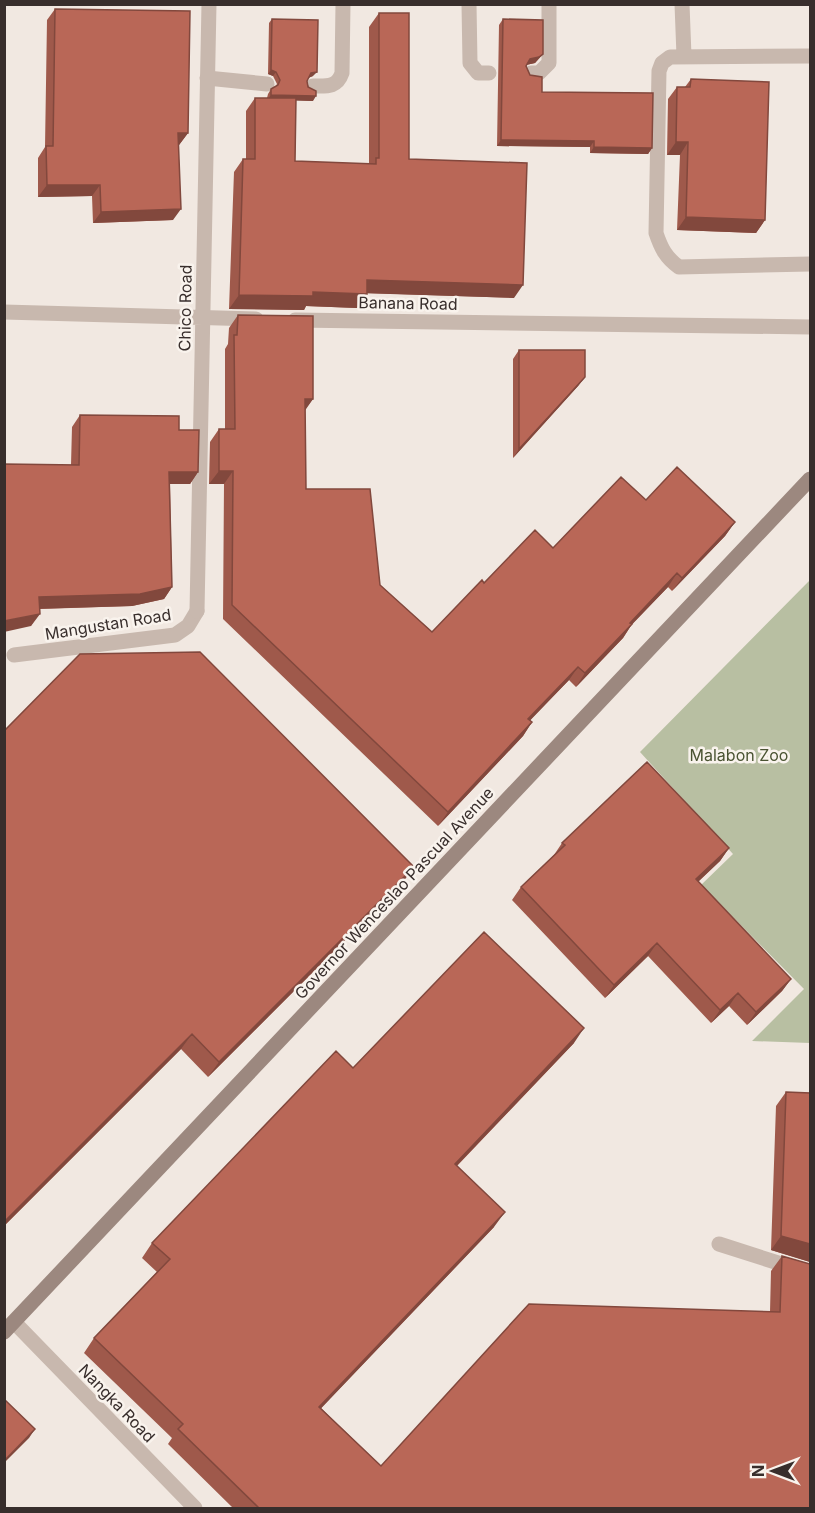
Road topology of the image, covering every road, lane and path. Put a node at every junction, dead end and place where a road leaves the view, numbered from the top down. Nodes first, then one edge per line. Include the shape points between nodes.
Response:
1 (209, 4) edge
2 (343, 4) edge
3 (469, 4) edge
4 (549, 4) edge
5 (682, 4) edge
6 (684, 56) junction
7 (810, 56) edge
8 (489, 73) dead end
9 (531, 73) edge
10 (207, 78) junction
11 (267, 84) dead end
12 (313, 86) dead end
13 (810, 264) edge
14 (4, 312) edge
15 (202, 318) junction
16 (810, 327) edge
17 (810, 479) edge
18 (197, 612) joint
19 (14, 656) dead end
20 (718, 1244) dead end
21 (810, 1271) edge
22 (9, 1327) edge
23 (195, 1509) edge

1 - 10 street, Chico Road
2 - 12 street via 340,80 332,86
3 - 8 street via 470,63 478,73
4 - 9 street via 549,63 539,73
5 - 6 street
6 - 7 street
6 - 13 street via 670,57 659,71 656,233 661,247 679,267
10 - 11 street
10 - 15 street, Chico Road
14 - 15 street, Banana Road
15 - 16 street, Banana Road
15 - 18 street, Chico Road
17 - 22 main road, Governor Wenceslao Pascual Avenue
18 - 19 street, Mangustan Road via 188,626 175,635
20 - 21 street
22 - 23 street, Nangka Road

